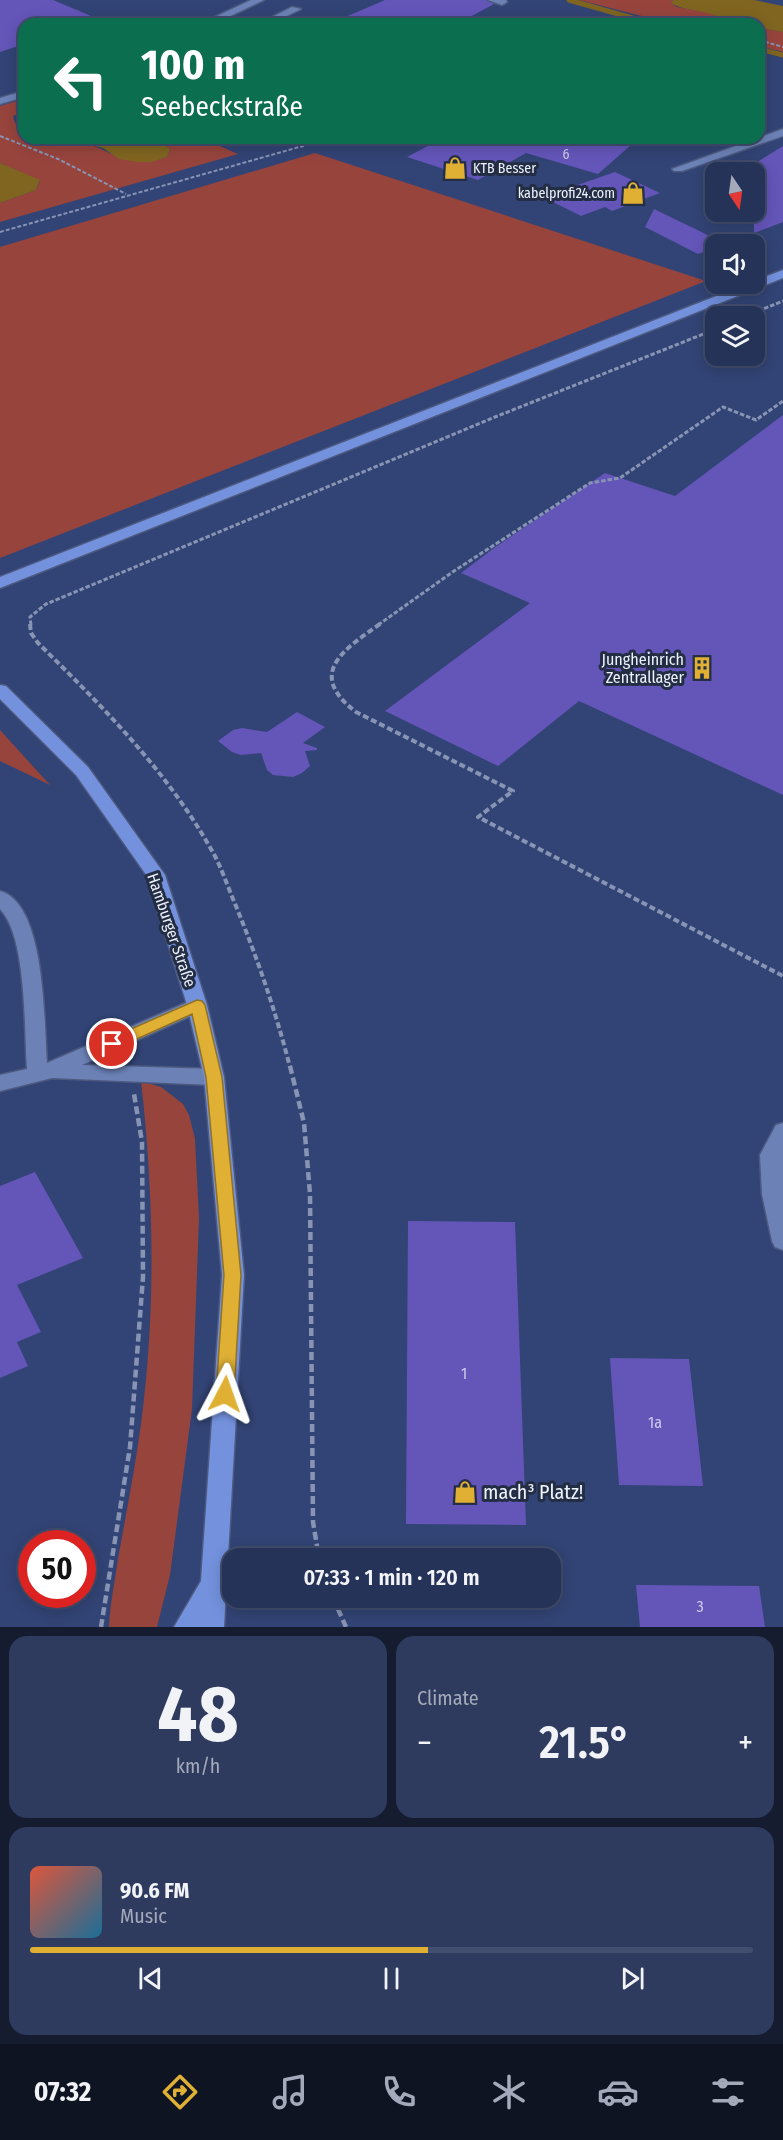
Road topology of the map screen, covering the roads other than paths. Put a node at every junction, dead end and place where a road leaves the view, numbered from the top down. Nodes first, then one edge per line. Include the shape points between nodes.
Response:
1 (259, 0) edge
2 (296, 9) dead end
3 (218, 18) edge
4 (276, 18) edge
5 (18, 96) edge
6 (0, 101) edge
7 (783, 132) edge
8 (765, 139) edge
9 (750, 144) edge
10 (678, 170) dead end
11 (783, 274) edge
12 (0, 583) edge
13 (0, 690) edge
14 (0, 897) edge
15 (197, 1005) junction
16 (44, 1073) junction
17 (214, 1077) junction
18 (0, 1083) edge
19 (783, 1131) edge
20 (783, 1241) edge
21 (214, 1583) junction
22 (187, 1627) edge
23 (211, 1627) edge

1 - 3 street
2 - 4 street
5 - 6 street
7 - 8 street
9 - 10 street
11 - 12 main road
13 - 15 main road, Hamburger Straße via 81,771 156,875
14 - 16 street via 18,915 28,949
15 - 16 street
15 - 17 main road, Hamburger Straße
16 - 17 street
16 - 18 street
17 - 21 main road, Hamburger Straße via 233,1275
19 - 20 street via 771,1155 773,1194
21 - 22 main road, Hamburger Straße
21 - 23 main road, Hamburger Straße

